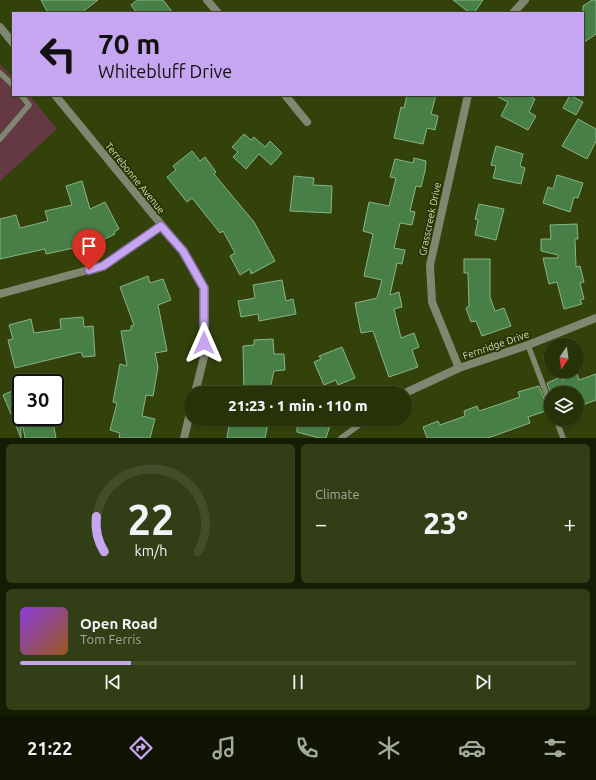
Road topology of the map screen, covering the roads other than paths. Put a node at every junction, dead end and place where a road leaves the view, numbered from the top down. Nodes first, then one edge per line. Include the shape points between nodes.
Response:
1 (207, 0) edge
2 (525, 0) edge
3 (217, 12) edge
4 (514, 12) edge
5 (0, 27) edge
6 (12, 42) edge
7 (0, 73) edge
8 (12, 84) edge
9 (22, 96) edge
10 (56, 96) edge
11 (286, 96) edge
12 (468, 96) edge
13 (307, 122) dead end
14 (0, 139) edge
15 (161, 226) junction
16 (0, 294) edge
17 (596, 318) edge
18 (528, 345) junction
19 (459, 368) junction
20 (197, 386) edge
21 (544, 387) edge
22 (412, 390) edge
23 (187, 426) edge
24 (358, 426) edge
25 (559, 426) edge
26 (184, 438) edge
27 (341, 438) edge
28 (563, 438) edge

1 - 3 street
2 - 4 street
5 - 6 street
7 - 8 lane
9 - 14 lane via 29,105
10 - 15 street, Terrebonne Avenue
11 - 13 street
12 - 19 street, Grasscreek Drive via 430,265 432,302
15 - 16 street via 103,266
15 - 20 street, Terrebonne Avenue via 183,251 204,288 204,357
17 - 18 street, Fernridge Drive
18 - 19 street, Fernridge Drive
18 - 21 lane
19 - 22 street, Fernridge Drive
23 - 26 street
24 - 27 lane
25 - 28 lane

